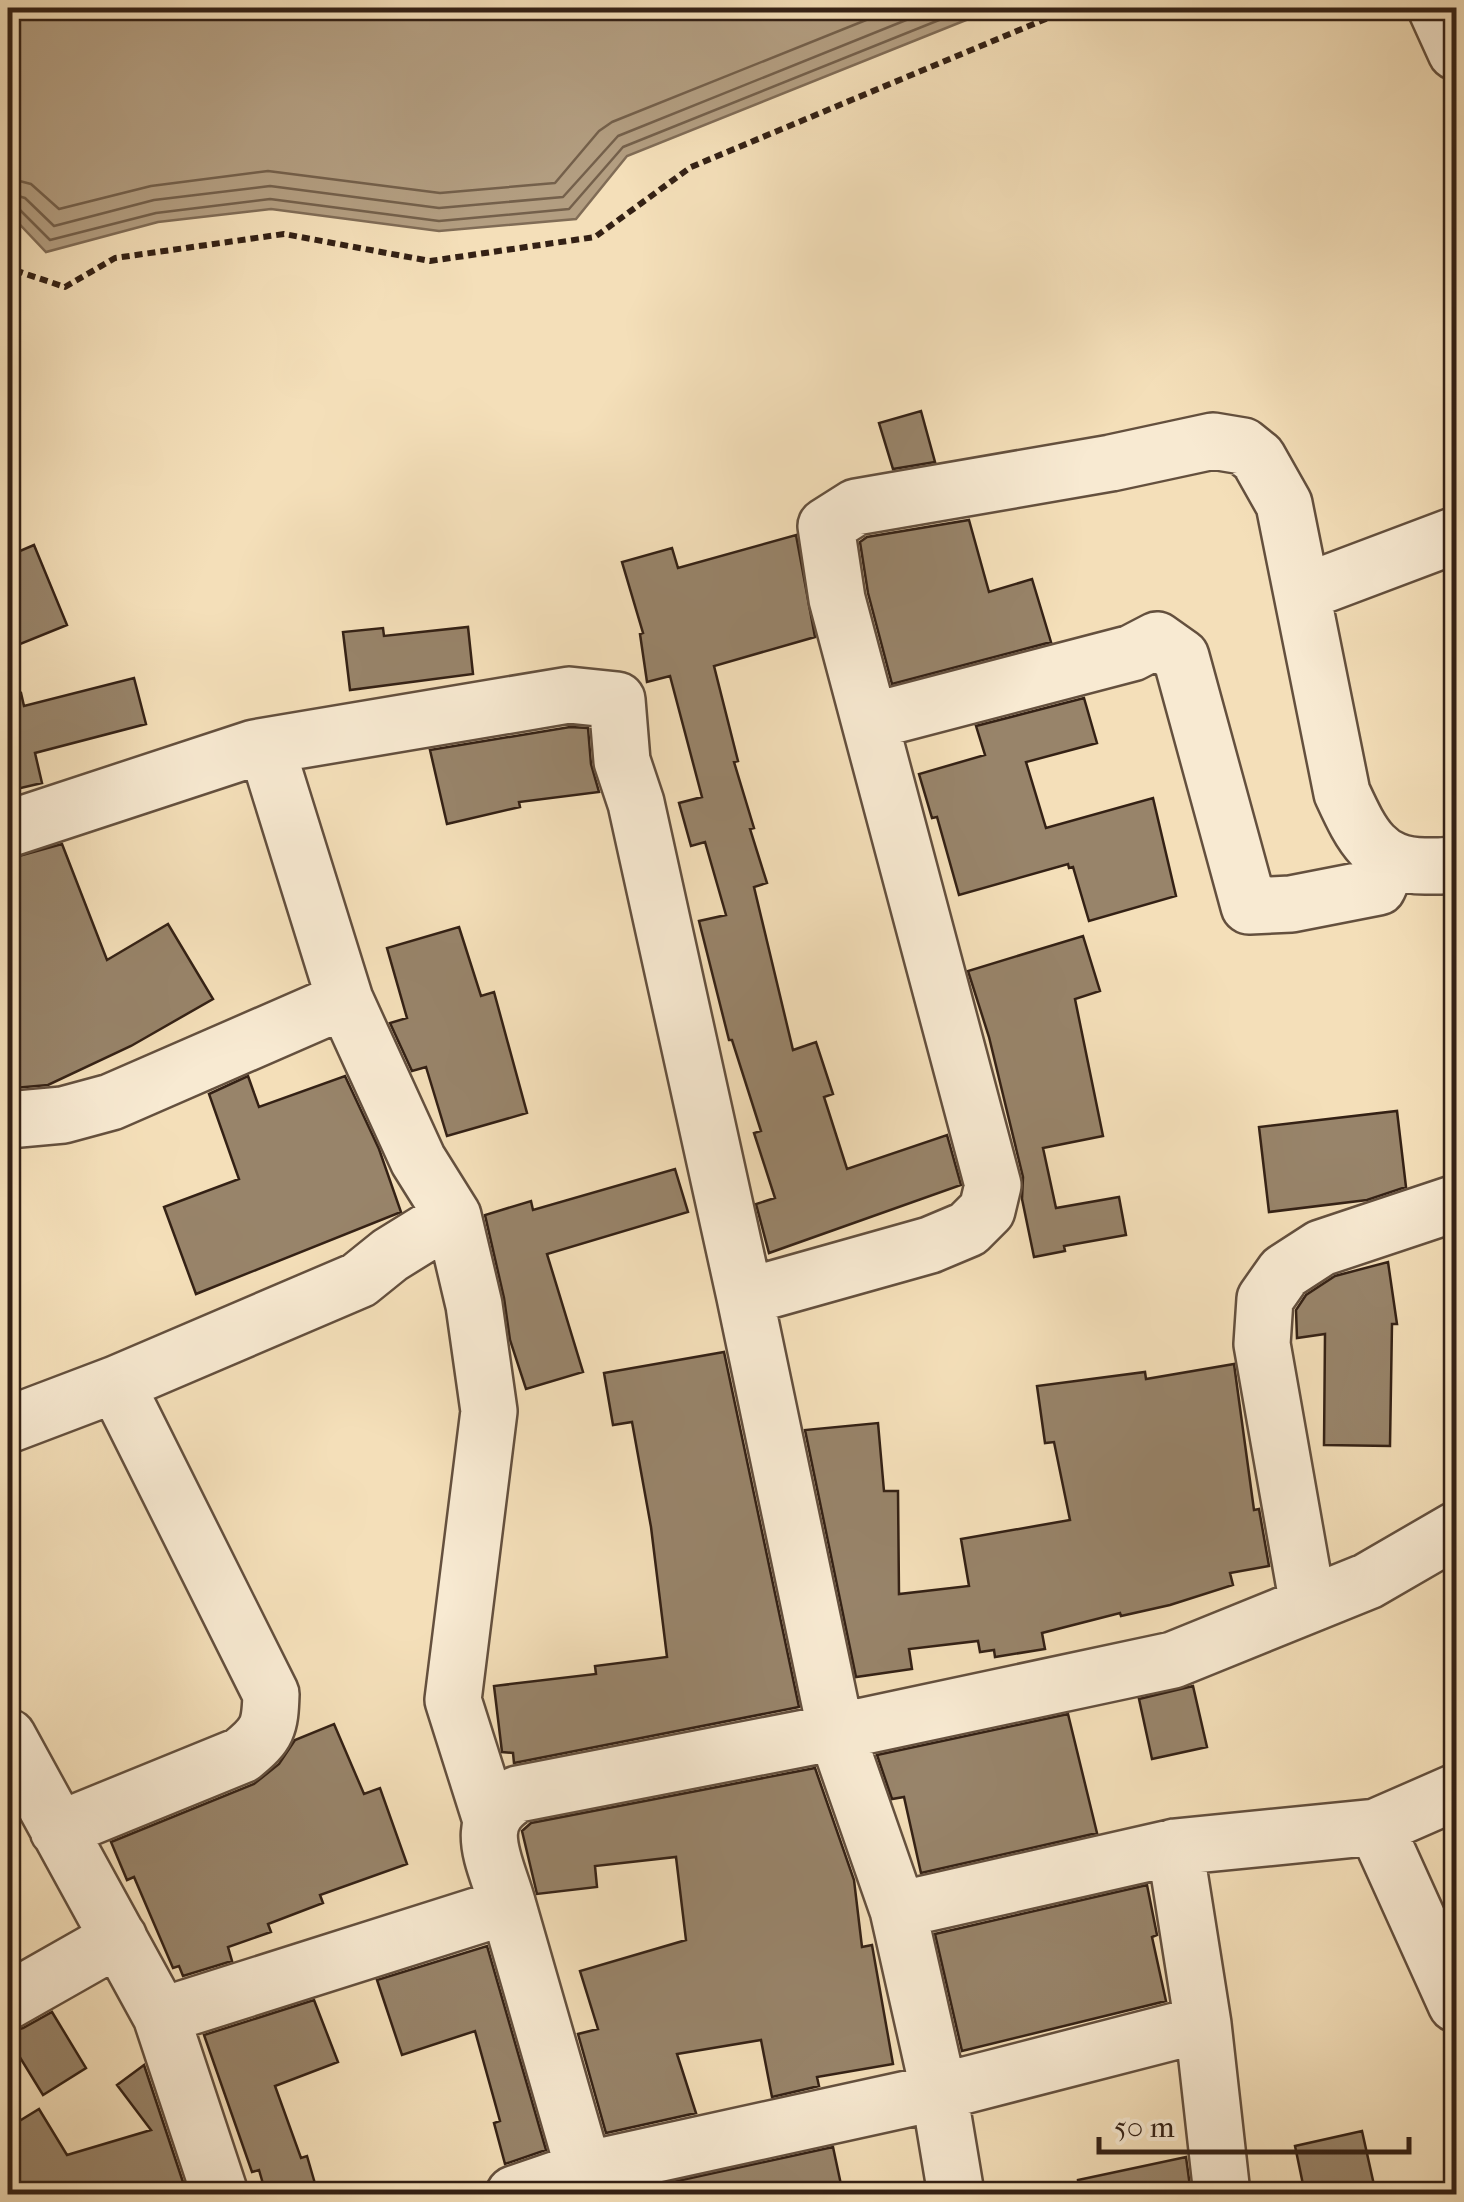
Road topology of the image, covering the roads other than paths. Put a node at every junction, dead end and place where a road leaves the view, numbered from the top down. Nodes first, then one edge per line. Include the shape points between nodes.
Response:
1 (1436, 8) edge
2 (1456, 52) edge
3 (1456, 535) edge
4 (1302, 594) junction
5 (872, 721) junction
6 (266, 746) junction
7 (8, 829) edge
8 (1390, 860) junction
9 (1456, 863) edge
10 (345, 1000) junction
11 (8, 1120) edge
12 (1456, 1203) edge
13 (454, 1216) junction
14 (745, 1297) junction
15 (116, 1384) junction
16 (8, 1425) edge
17 (1456, 1530) edge
18 (1308, 1605) junction
19 (836, 1732) junction
20 (8, 1737) edge
21 (1456, 1792) edge
22 (490, 1817) junction
23 (1376, 1827) junction
24 (58, 1830) junction
25 (1175, 1847) junction
26 (508, 1906) junction
27 (898, 1910) junction
28 (118, 1938) junction
29 (8, 2001) edge
30 (1456, 2004) edge
31 (162, 2016) junction
32 (1203, 2024) junction
33 (940, 2092) junction
34 (584, 2170) junction
35 (220, 2194) edge
36 (514, 2194) edge
37 (956, 2194) edge
38 (1222, 2194) edge

1 - 2 street
3 - 4 street
4 - 5 street via 1284,504 1244,446 1213,441 856,507 826,526 837,598
4 - 8 street via 1342,793 1357,826
5 - 8 street via 1132,653 1157,640 1181,657 1248,906 1378,888
5 - 14 street via 993,1185 987,1210 968,1229
6 - 7 street
6 - 10 street
6 - 14 street via 569,695 616,700 622,761
8 - 9 street via 1403,866
10 - 11 street via 111,1102
10 - 13 street via 418,1160
12 - 18 street via 1320,1248 1284,1272 1264,1299 1262,1344
13 - 15 street via 359,1280
13 - 22 street via 490,1410 453,1700
14 - 19 street
15 - 16 street
15 - 24 street via 271,1694 270,1722 242,1754
17 - 18 street
18 - 19 street via 1172,1660
19 - 22 street via 518,1794
19 - 27 street
20 - 24 street
21 - 23 street
22 - 26 street
23 - 25 street
23 - 30 street
24 - 28 street
25 - 27 street
25 - 32 street
26 - 31 street
26 - 34 street
27 - 33 street
28 - 29 street
28 - 31 street
31 - 35 street
32 - 33 street
32 - 38 street
33 - 34 street
33 - 37 street
34 - 36 street

